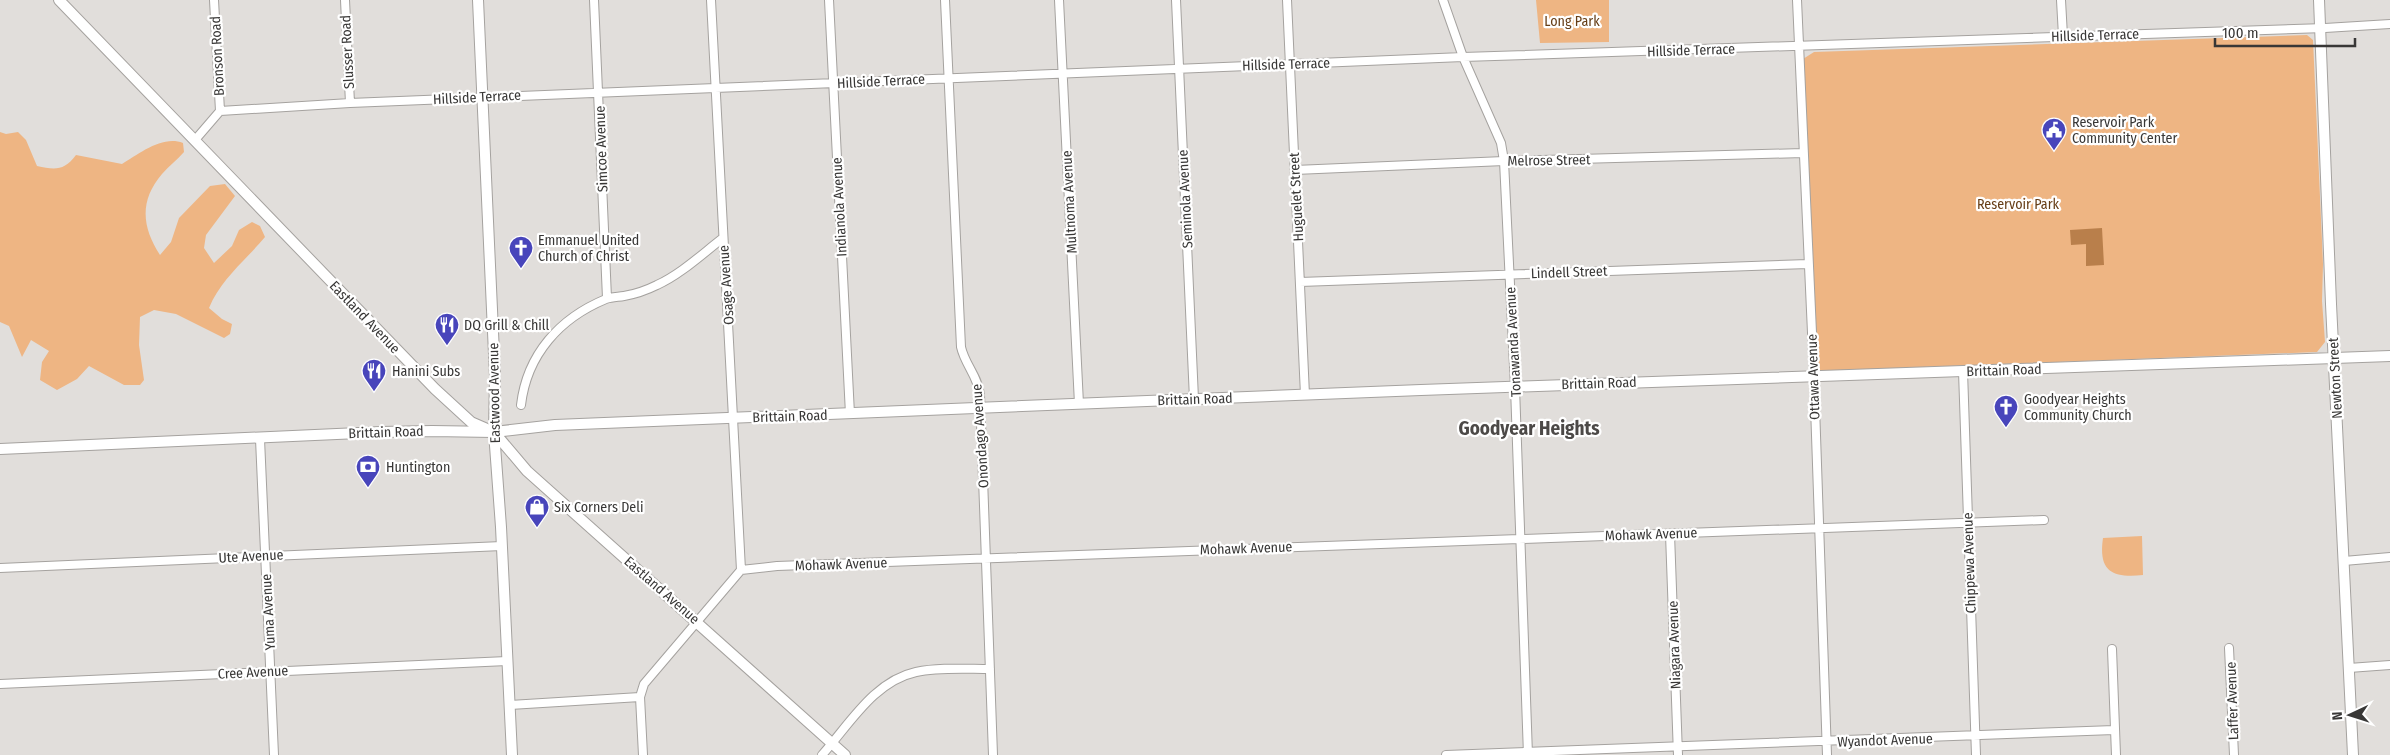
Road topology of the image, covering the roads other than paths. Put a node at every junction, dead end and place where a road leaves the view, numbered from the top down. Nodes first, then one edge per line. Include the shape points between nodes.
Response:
1 (59, 0) edge
2 (214, 0) edge
3 (345, 0) edge
4 (478, 0) edge
5 (594, 0) edge
6 (711, 0) edge
7 (829, 0) edge
8 (945, 0) edge
9 (1059, 0) edge
10 (1176, 0) edge
11 (1287, 0) edge
12 (1444, 0) edge
13 (1797, 0) edge
14 (2061, 0) edge
15 (2319, 0) edge
16 (2390, 24) edge
17 (2321, 28) junction
18 (2063, 36) junction
19 (1799, 46) junction
20 (1463, 57) junction
21 (1290, 64) junction
22 (1179, 69) junction
23 (1062, 74) junction
24 (948, 78) junction
25 (834, 83) junction
26 (715, 88) junction
27 (599, 92) junction
28 (482, 97) junction
29 (350, 103) junction
30 (220, 111) junction
31 (195, 140) junction
32 (1803, 153) junction
33 (1504, 161) junction
34 (1295, 170) junction
35 (723, 238) junction
36 (1808, 264) junction
37 (1510, 274) junction
38 (1300, 282) junction
39 (607, 298) junction
40 (2390, 356) edge
41 (2334, 357) junction
42 (1963, 371) junction
43 (1814, 377) junction
44 (1515, 387) junction
45 (1305, 395) junction
46 (1194, 399) junction
47 (520, 404) dead end
48 (1079, 404) junction
49 (980, 408) junction
50 (850, 414) junction
51 (734, 418) junction
52 (494, 432) junction
53 (260, 439) junction
54 (0, 450) edge
55 (2044, 520) dead end
56 (1968, 523) junction
57 (1818, 528) junction
58 (1670, 534) junction
59 (1520, 538) junction
60 (502, 546) junction
61 (265, 556) junction
62 (2390, 557) edge
63 (987, 558) junction
64 (2344, 561) junction
65 (0, 568) edge
66 (742, 570) junction
67 (696, 620) junction
68 (2229, 648) dead end
69 (2112, 649) dead end
70 (507, 661) junction
71 (2390, 665) edge
72 (2349, 668) junction
73 (990, 669) junction
74 (271, 670) junction
75 (0, 684) edge
76 (640, 697) junction
77 (510, 704) junction
78 (2114, 730) junction
79 (1976, 736) junction
80 (1826, 742) junction
81 (832, 744) junction
82 (1678, 751) edge
83 (1528, 754) edge
84 (274, 755) edge
85 (512, 755) edge
86 (643, 755) edge
87 (822, 755) edge
88 (845, 755) edge
89 (993, 755) edge
90 (1446, 755) edge
91 (1827, 755) edge
92 (1976, 755) edge
93 (2116, 755) edge
94 (2234, 755) edge
95 (2353, 755) edge

1 - 31 street, Eastland Avenue
2 - 30 street, Bronson Road
3 - 29 street, Slusser Road
4 - 28 street, Eastwood Avenue
5 - 27 street, Simcoe Avenue
6 - 26 street, Osage Avenue
7 - 25 street, Indianola Avenue
8 - 24 street, Onondago Avenue
9 - 23 street, Multnoma Avenue
10 - 22 street, Seminola Avenue
11 - 21 street, Huguelet Street
12 - 20 street, Tonawanda Avenue
13 - 19 street, Ottawa Avenue
14 - 18 street
15 - 17 street, Newton Street
16 - 17 street, Hillside Terrace
17 - 18 street, Hillside Terrace
17 - 41 street, Newton Street
18 - 19 street, Hillside Terrace
19 - 20 street, Hillside Terrace
19 - 32 street, Ottawa Avenue
20 - 21 street, Hillside Terrace
20 - 33 street, Tonawanda Avenue via 1501,143
21 - 22 street, Hillside Terrace
21 - 34 street, Huguelet Street
22 - 23 street, Hillside Terrace
22 - 46 street, Seminola Avenue
23 - 24 street, Hillside Terrace
23 - 48 street, Multnoma Avenue
24 - 25 street, Hillside Terrace
24 - 49 street, Onondago Avenue via 961,347 978,380
25 - 26 street, Hillside Terrace
25 - 50 street, Indianola Avenue
26 - 27 street, Hillside Terrace
26 - 35 street, Osage Avenue
27 - 28 street, Hillside Terrace
27 - 39 street, Simcoe Avenue
28 - 29 street, Hillside Terrace
28 - 52 street, Eastwood Avenue via 495,376
29 - 30 street, Hillside Terrace
30 - 31 street
31 - 52 street, Eastland Avenue via 435,389 471,422
32 - 33 street, Melrose Street
32 - 36 street, Ottawa Avenue
33 - 34 street, Melrose Street
33 - 37 street, Tonawanda Avenue
34 - 38 street, Huguelet Street
35 - 39 street via 659,284 626,296
35 - 51 street, Osage Avenue
36 - 37 street, Lindell Street
36 - 43 street, Ottawa Avenue
37 - 38 street, Lindell Street
37 - 44 street, Tonawanda Avenue
38 - 45 street, Huguelet Street
39 - 47 street via 569,319 548,338 532,365
40 - 41 street, Brittain Road
41 - 42 street, Brittain Road
41 - 64 street, Newton Street
42 - 43 street, Brittain Road
42 - 56 street, Chippewa Avenue
43 - 44 street, Brittain Road
43 - 57 street, Ottawa Avenue
44 - 45 street, Brittain Road
44 - 59 street, Tonawanda Avenue
45 - 46 street, Brittain Road
46 - 48 street, Brittain Road
48 - 49 street, Brittain Road
49 - 50 street, Brittain Road
49 - 63 street, Onondago Avenue
50 - 51 street, Brittain Road
51 - 52 street, Brittain Road via 555,425
51 - 66 street, Osage Avenue
52 - 53 street, Brittain Road via 432,431
52 - 60 street, Eastwood Avenue
52 - 67 street, Eastland Avenue via 527,470
53 - 54 street, Brittain Road
53 - 61 street, Yuma Avenue
55 - 56 street, Mohawk Avenue
56 - 57 street, Mohawk Avenue
56 - 79 street, Chippewa Avenue
57 - 58 street, Mohawk Avenue
57 - 80 street, Ottawa Avenue
58 - 59 street, Mohawk Avenue
58 - 82 street, Niagara Avenue
59 - 63 street, Mohawk Avenue
59 - 83 street, Tonawanda Avenue
60 - 61 street, Ute Avenue
60 - 70 street, Eastwood Avenue
61 - 65 street, Ute Avenue
61 - 74 street, Yuma Avenue
62 - 64 street
63 - 66 street, Mohawk Avenue
63 - 73 street, Onondago Avenue
64 - 72 street, Newton Street
66 - 67 street
67 - 76 street via 644,684
67 - 81 street, Eastland Avenue
68 - 94 street, Laffer Avenue
69 - 78 street
70 - 74 street, Cree Avenue
70 - 77 street, Eastwood Avenue
71 - 72 street
72 - 95 street, Newton Street
73 - 81 street via 921,671 893,680 872,698
73 - 89 street, Onondago Avenue
74 - 75 street, Cree Avenue
74 - 84 street, Yuma Avenue
76 - 77 street
76 - 86 street
77 - 85 street, Eastwood Avenue
78 - 79 street, Wyandot Avenue
78 - 93 street
79 - 80 street, Wyandot Avenue
79 - 92 street, Chippewa Avenue
80 - 82 street, Wyandot Avenue
80 - 91 street, Ottawa Avenue
81 - 87 street
81 - 88 street, Eastland Avenue
82 - 83 street, Wyandot Avenue
83 - 90 street, Wyandot Avenue

